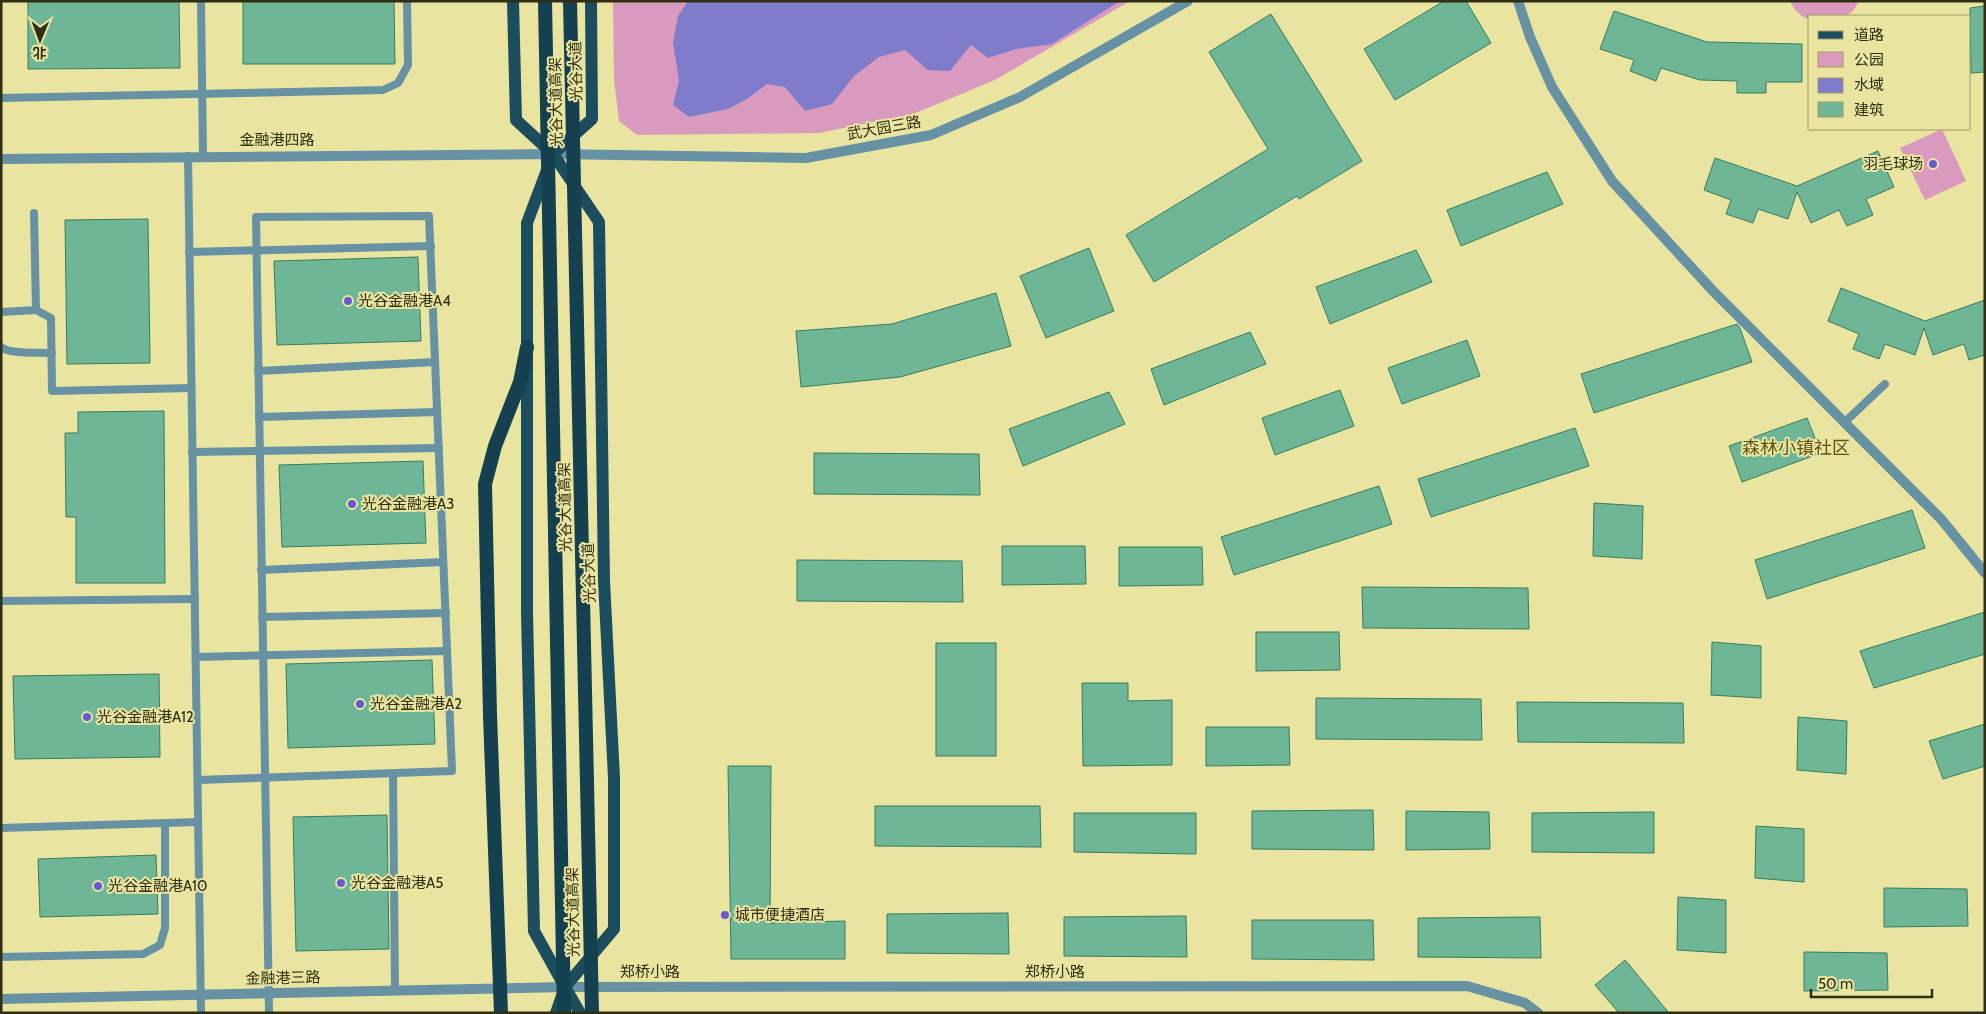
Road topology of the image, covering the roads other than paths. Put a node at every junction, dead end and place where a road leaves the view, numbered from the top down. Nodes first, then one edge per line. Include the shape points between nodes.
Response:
1 (201, 1) edge
2 (407, 1) edge
3 (513, 1) edge
4 (545, 1) edge
5 (570, 1) edge
6 (591, 1) edge
7 (1188, 1) edge
8 (1518, 1) edge
9 (202, 94) junction
10 (1, 98) edge
11 (553, 154) junction
12 (188, 156) junction
13 (203, 156) junction
14 (1, 159) edge
15 (34, 212) dead end
16 (431, 246) junction
17 (256, 251) junction
18 (189, 252) junction
19 (36, 310) junction
20 (1, 312) edge
21 (1, 347) edge
22 (527, 348) junction
23 (52, 353) junction
24 (435, 362) junction
25 (258, 371) junction
26 (1886, 384) dead end
27 (191, 388) junction
28 (438, 412) junction
29 (259, 417) junction
30 (1845, 422) junction
31 (439, 448) junction
32 (192, 452) junction
33 (259, 452) junction
34 (444, 562) junction
35 (261, 570) junction
36 (1985, 573) edge
37 (195, 599) junction
38 (1, 601) edge
39 (446, 613) junction
40 (262, 617) junction
41 (447, 651) junction
42 (263, 656) junction
43 (196, 657) junction
44 (393, 773) junction
45 (265, 777) junction
46 (198, 780) junction
47 (198, 822) junction
48 (165, 823) junction
49 (1, 828) edge
50 (1, 957) edge
51 (565, 987) junction
52 (395, 990) junction
53 (268, 993) junction
54 (201, 994) junction
55 (1, 999) edge
56 (201, 1013) edge
57 (269, 1013) edge
58 (501, 1013) edge
59 (556, 1013) edge
60 (564, 1013) edge
61 (580, 1013) edge
62 (592, 1013) edge
63 (1538, 1013) edge

1 - 9 lane
2 - 9 lane via 408,66 398,83 383,90
3 - 11 main road, 光谷大道 via 516,120
4 - 60 highway, 光谷大道高架, bridge
5 - 62 highway, 光谷大道高架, bridge
6 - 11 main road, 光谷大道 via 592,119
7 - 11 street, 武大园三路 via 1020,97 932,135 806,158
8 - 30 street via 1552,87 1612,181 1714,292
9 - 10 lane
9 - 13 lane
11 - 13 street, 金融港四路
11 - 22 main road, 光谷大道 via 527,223
11 - 51 main road, 光谷大道 via 598,222 604,580 614,778 614,928
12 - 13 street, 金融港四路
12 - 14 street, 金融港四路
12 - 18 lane
15 - 19 lane
16 - 17 lane
16 - 17 lane via 430,216 256,218
16 - 24 lane
17 - 18 lane
17 - 25 lane
18 - 27 lane
19 - 20 lane
19 - 23 lane via 51,318
21 - 23 lane via 17,352
22 - 51 main road, 光谷大道 via 527,593 534,931
22 - 58 highway, bridge via 520,382 495,446 486,484 490,715
23 - 27 lane via 52,391
24 - 25 lane
24 - 28 lane
25 - 29 lane
26 - 30 lane
27 - 32 lane
28 - 29 lane
28 - 31 lane
29 - 33 lane
30 - 36 street via 1941,519
31 - 33 lane
31 - 34 lane
32 - 33 lane
32 - 37 lane
33 - 35 lane
34 - 35 lane
34 - 39 lane
35 - 40 lane
37 - 38 lane
37 - 43 lane
39 - 40 lane
39 - 41 lane
40 - 42 lane
41 - 42 lane
41 - 44 lane via 452,771
42 - 43 lane
42 - 45 lane
43 - 46 lane
44 - 45 lane
44 - 52 lane
45 - 46 lane
45 - 53 lane
46 - 47 lane
47 - 48 lane
47 - 54 lane
48 - 49 lane
48 - 50 lane via 165,928 160,945 143,954
51 - 52 street, 金融港三路
51 - 59 main road, 光谷大道
51 - 61 main road, 光谷大道
51 - 63 street, 郑桥小路 via 1468,986 1525,1003
52 - 53 street, 金融港三路
53 - 54 street, 金融港三路
53 - 57 lane
54 - 55 street, 金融港三路
54 - 56 lane

